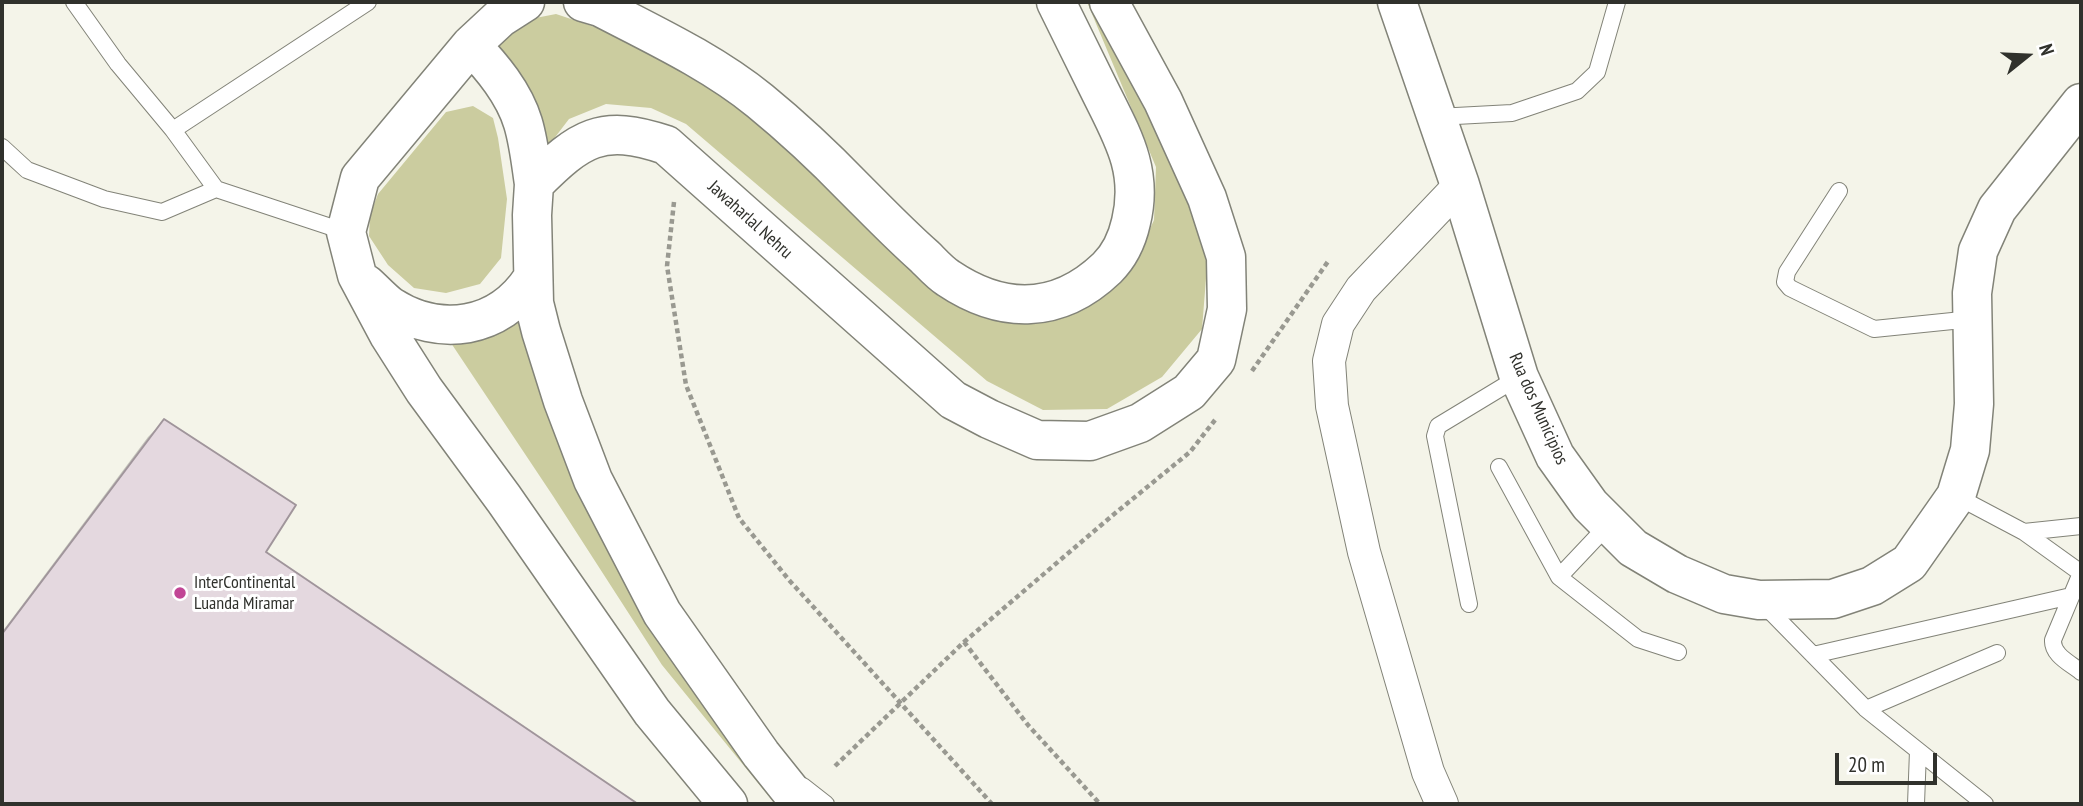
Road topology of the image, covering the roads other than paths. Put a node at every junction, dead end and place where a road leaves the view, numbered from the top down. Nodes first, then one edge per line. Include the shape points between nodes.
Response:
1 (74, 2) edge
2 (368, 2) edge
3 (524, 2) edge
4 (583, 2) edge
5 (1056, 2) edge
6 (1109, 2) edge
7 (1397, 2) edge
8 (1618, 2) edge
9 (471, 45) junction
10 (2081, 103) edge
11 (1437, 117) junction
12 (173, 130) junction
13 (2, 147) edge
14 (534, 184) junction
15 (1460, 185) junction
16 (216, 189) junction
17 (1839, 191) dead end
18 (346, 232) junction
19 (357, 275) junction
20 (532, 279) junction
21 (1972, 319) junction
22 (1519, 377) junction
23 (1499, 467) dead end
24 (1956, 496) junction
25 (1609, 524) junction
26 (2081, 526) edge
27 (2024, 532) junction
28 (2081, 573) edge
29 (1559, 577) junction
30 (2071, 596) junction
31 (1759, 600) junction
32 (1469, 604) dead end
33 (1678, 652) dead end
34 (1997, 653) dead end
35 (1813, 655) junction
36 (2081, 672) edge
37 (1866, 709) junction
38 (1918, 751) junction
39 (761, 754) junction
40 (727, 804) edge
41 (801, 804) edge
42 (826, 804) edge
43 (1442, 804) edge
44 (1916, 804) edge
45 (1985, 804) edge

1 - 12 lane
2 - 12 lane
3 - 9 main road
4 - 5 main road via 600,6 696,58 756,98 808,141 948,278 986,298 1020,306 1072,295 1093,281 1115,259 1128,236 1135,206 1136,182 1129,151
6 - 14 main road, Jawaharlal Nehru via 1163,101 1208,198 1226,257 1227,309 1216,360 1189,392 1140,423 1090,441 1037,440 953,400 666,145 639,136 606,135 583,142
7 - 11 main road, Rua dos Municipios
8 - 11 lane via 1597,72 1577,90 1512,113
9 - 14 main road via 508,91 523,122
9 - 18 main road via 359,178
10 - 21 main road, Rua dos Municipios via 1997,209 1978,251
11 - 15 main road, Rua dos Municipios
12 - 16 lane
13 - 16 lane via 27,170 104,199 162,212
14 - 20 main road
15 - 22 main road, Rua dos Municipios
15 - 43 street via 1361,289 1338,324 1329,361 1332,406 1364,552 1427,772
16 - 18 lane
17 - 21 lane via 1787,272 1790,288 1874,329
18 - 19 main road
19 - 20 main road via 390,306 426,322 454,326 482,321 522,294
19 - 40 main road via 424,390 637,691
20 - 39 main road via 541,331 593,480 662,613
21 - 24 main road, Rua dos Municipios via 1970,450
22 - 25 main road, Rua dos Municipios via 1555,456
22 - 32 lane via 1438,426 1434,436
23 - 29 lane
24 - 27 lane
24 - 31 main road, Rua dos Municipios via 1909,563 1872,586 1833,599
25 - 29 lane
25 - 31 main road, Rua dos Municipios via 1633,548 1677,574 1724,594
26 - 27 lane
27 - 28 lane
28 - 30 lane
29 - 33 lane via 1638,639
30 - 35 lane
30 - 36 lane via 2052,646
31 - 35 lane
34 - 37 lane
35 - 37 lane
37 - 38 lane
38 - 44 lane
38 - 45 lane
39 - 41 main road
39 - 42 lane

